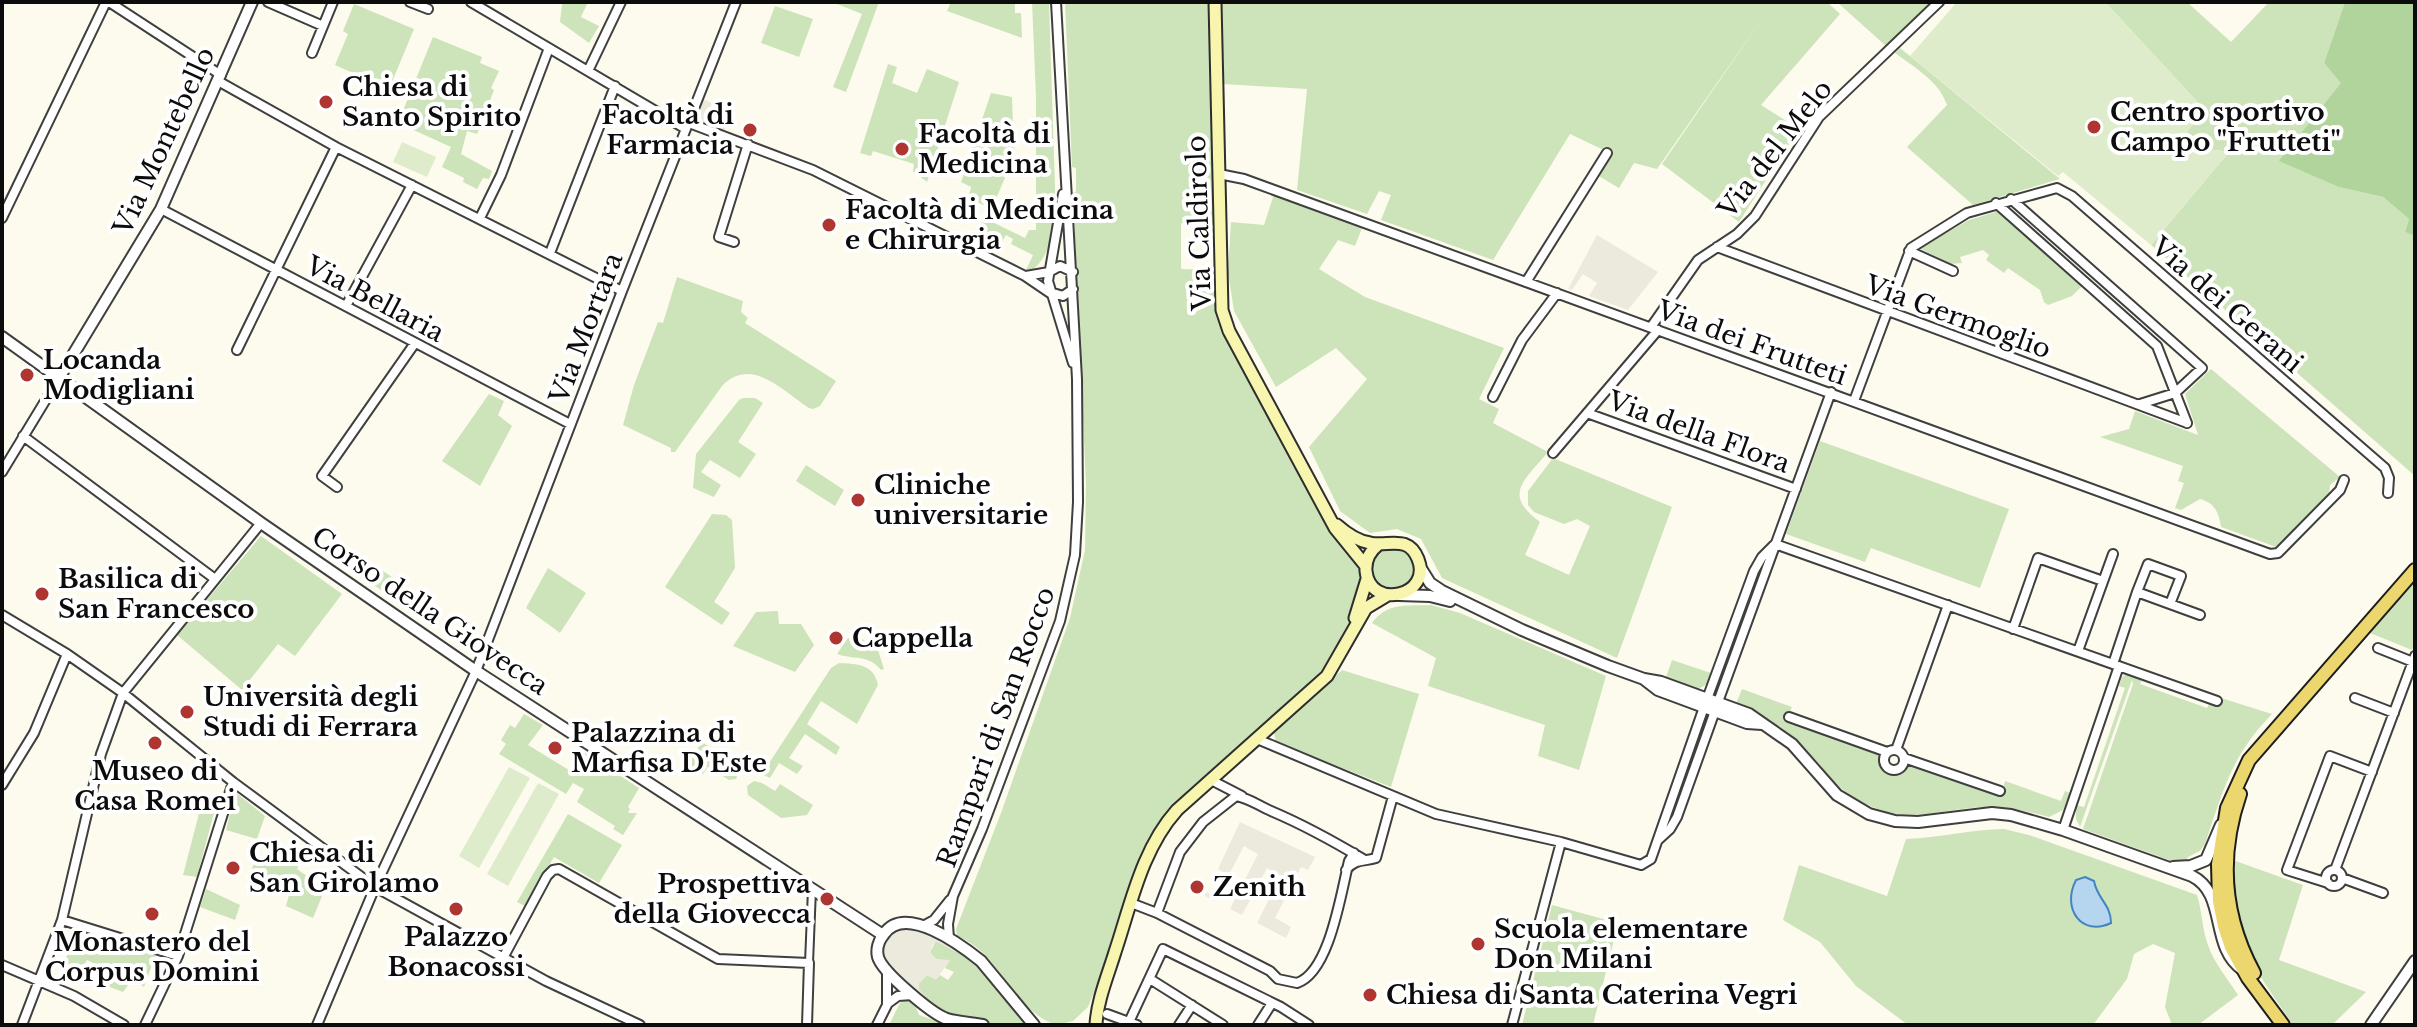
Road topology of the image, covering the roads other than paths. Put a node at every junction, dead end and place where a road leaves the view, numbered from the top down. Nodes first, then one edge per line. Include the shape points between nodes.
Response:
1 (108, 2) edge
2 (252, 2) edge
3 (268, 2) edge
4 (333, 2) edge
5 (410, 2) edge
6 (471, 2) edge
7 (621, 2) edge
8 (736, 2) edge
9 (1056, 2) edge
10 (1215, 2) edge
11 (1939, 2) edge
12 (428, 9) dead end
13 (323, 26) junction
14 (549, 48) junction
15 (312, 53) dead end
16 (588, 71) junction
17 (219, 78) junction
18 (615, 86) junction
19 (687, 126) junction
20 (748, 144) junction
21 (336, 147) junction
22 (1607, 153) dead end
23 (1219, 174) junction
24 (1066, 181) junction
25 (412, 185) junction
26 (2011, 199) junction
27 (1996, 203) junction
28 (161, 209) junction
29 (2, 218) edge
30 (480, 218) junction
31 (734, 242) dead end
32 (1717, 247) junction
33 (1909, 251) junction
34 (550, 253) junction
35 (276, 269) junction
36 (1953, 271) dead end
37 (1049, 272) junction
38 (1073, 272) junction
39 (1025, 276) junction
40 (1526, 282) junction
41 (2107, 283) junction
42 (1073, 289) junction
43 (622, 291) junction
44 (1050, 292) junction
45 (1557, 293) junction
46 (2097, 293) junction
47 (346, 306) junction
48 (2133, 307) junction
49 (1887, 312) junction
50 (2124, 316) junction
51 (1655, 329) junction
52 (2164, 334) junction
53 (2, 337) edge
54 (415, 343) junction
55 (2154, 343) junction
56 (237, 350) dead end
57 (59, 378) junction
58 (1077, 379) junction
59 (1831, 392) junction
60 (2175, 393) junction
61 (1493, 397) dead end
62 (1854, 401) junction
63 (2139, 405) junction
64 (1587, 413) junction
65 (570, 424) junction
66 (23, 436) junction
67 (1553, 453) dead end
68 (2, 472) edge
69 (2344, 480) dead end
70 (337, 487) dead end
71 (1796, 489) junction
72 (2388, 493) dead end
73 (1326, 512) junction
74 (261, 523) junction
75 (1379, 544) junction
76 (1775, 544) junction
77 (2113, 554) dead end
78 (1365, 565) junction
79 (1420, 567) junction
80 (2415, 570) edge
81 (215, 579) junction
82 (1367, 579) junction
83 (2103, 581) junction
84 (2137, 592) junction
85 (1399, 595) junction
86 (1386, 596) junction
87 (2170, 604) junction
88 (1747, 605) junction
89 (1948, 605) junction
90 (1479, 611) junction
91 (2, 615) edge
92 (2200, 615) dead end
93 (1734, 626) junction
94 (1744, 629) junction
95 (2013, 629) junction
96 (1351, 634) junction
97 (2378, 648) dead end
98 (2078, 651) junction
99 (67, 654) junction
100 (2414, 659) edge
101 (2116, 665) junction
102 (476, 671) junction
103 (2405, 682) junction
104 (2415, 686) edge
105 (123, 693) junction
106 (2355, 698) dead end
107 (2217, 701) dead end
108 (1711, 705) junction
109 (2394, 713) junction
110 (1789, 717) dead end
111 (2268, 738) junction
112 (1257, 739) junction
113 (1892, 751) junction
114 (1904, 758) junction
115 (2372, 772) junction
116 (1211, 780) junction
117 (233, 782) junction
118 (2, 784) edge
119 (2000, 791) dead end
120 (1673, 795) junction
121 (1393, 796) junction
122 (1245, 798) junction
123 (1683, 799) junction
124 (1225, 803) junction
125 (2227, 808) junction
126 (1667, 813) junction
127 (1677, 817) junction
128 (2063, 830) junction
129 (1658, 840) junction
130 (1561, 842) junction
131 (1354, 853) junction
132 (1363, 859) junction
133 (2159, 864) junction
134 (2191, 866) junction
135 (1346, 870) junction
136 (2335, 870) junction
137 (2222, 873) junction
138 (2342, 878) junction
139 (2198, 879) junction
140 (2328, 883) junction
141 (375, 887) junction
142 (812, 889) junction
143 (2383, 893) dead end
144 (953, 896) junction
145 (1131, 903) junction
146 (1157, 913) junction
147 (62, 920) junction
148 (923, 926) junction
149 (883, 935) junction
150 (949, 939) junction
151 (178, 956) junction
152 (503, 958) junction
153 (2415, 961) edge
154 (809, 963) junction
155 (2, 965) edge
156 (887, 970) junction
157 (2243, 970) junction
158 (39, 979) junction
159 (1150, 979) junction
160 (913, 995) junction
161 (1272, 1003) junction
162 (887, 1005) junction
163 (1192, 1005) junction
164 (2268, 1005) junction
165 (2383, 1008) junction
166 (1205, 1014) junction
167 (1100, 1018) edge
168 (1133, 1023) edge
169 (22, 1025) edge
170 (124, 1025) edge
171 (145, 1025) edge
172 (317, 1025) edge
173 (640, 1025) edge
174 (807, 1025) edge
175 (877, 1025) edge
176 (983, 1025) edge
177 (1034, 1025) edge
178 (1085, 1025) edge
179 (1179, 1025) edge
180 (1198, 1025) edge
181 (1223, 1025) edge
182 (1258, 1025) edge
183 (1309, 1025) edge
184 (1512, 1025) edge
185 (2283, 1025) edge
186 (2371, 1025) edge
187 (2378, 1025) edge

1 - 17 street
1 - 29 street
2 - 17 street, Via Montebello
3 - 13 street
4 - 13 street
5 - 12 street
6 - 14 street
7 - 16 street
8 - 19 street, Via Mortara
9 - 24 street, Rampari di San Rocco
10 - 23 main road, Via Caldirolo
11 - 32 street, Via del Melo via 1824,111 1755,216
13 - 15 street
14 - 16 street
14 - 30 street
16 - 18 street
17 - 21 street
17 - 28 street, Via Montebello
18 - 19 street
18 - 34 street
19 - 20 street
19 - 43 street, Via Mortara
20 - 31 street via 719,237
20 - 39 street via 813,170
21 - 25 street
21 - 35 street
22 - 40 street
23 - 40 street, Via dei Frutteti
23 - 73 main road, Via Caldirolo via 1219,289 1225,321
24 - 37 street, Rampari di San Rocco
24 - 38 street, Rampari di San Rocco
25 - 30 street
25 - 47 street
26 - 27 street, Via dei Gerani
26 - 41 street
26 - 72 street, Via dei Gerani via 2053,188 2072,196 2385,468
27 - 33 street, Via dei Gerani via 1967,213
27 - 46 street
28 - 35 street, Via Bellaria
28 - 57 street, Via Montebello
30 - 34 street
32 - 49 street, Via Germoglio
32 - 51 street, Via del Melo via 1698,260
33 - 36 street
33 - 49 street
34 - 43 street
35 - 47 street, Via Bellaria
35 - 56 street
37 - 38 street via 1060,266
37 - 39 street
37 - 44 street, Rampari di San Rocco
38 - 42 street, Rampari di San Rocco
39 - 44 street
40 - 45 street, Via dei Frutteti
41 - 46 street
41 - 48 street
42 - 44 street via 1063,296
42 - 58 street, Rampari di San Rocco
43 - 65 street, Via Mortara
44 - 58 street, Rampari di San Rocco
45 - 51 street, Via dei Frutteti
45 - 61 street via 1522,340
46 - 50 street
47 - 54 street, Via Bellaria
48 - 50 street
48 - 52 street
49 - 62 street
49 - 63 street, Via Germoglio
50 - 55 street
51 - 59 street, Via dei Frutteti
51 - 64 street, Via del Melo
52 - 55 street
52 - 60 street via 2202,368
53 - 57 street, Corso della Giovecca
54 - 65 street, Via Bellaria
54 - 70 street via 322,476
55 - 60 street
57 - 66 street
57 - 74 street, Corso della Giovecca
58 - 144 street, Rampari di San Rocco via 1078,510 1068,592
59 - 62 street, Via dei Frutteti
59 - 71 street
60 - 63 street
60 - 63 street, Via Germoglio via 2187,423
62 - 69 street, Via dei Frutteti via 2270,554 2278,553
64 - 67 street, Via del Melo
64 - 71 street, Via della Flora
65 - 102 street, Via Mortara
66 - 68 street
66 - 81 street
71 - 76 street
73 - 75 main road, Via Caldirolo via 1354,537
73 - 78 main road, Via Caldirolo
74 - 81 street
74 - 102 street, Corso della Giovecca
75 - 78 main road
75 - 79 main road, Via Caldirolo via 1407,545
76 - 88 street via 1758,564
76 - 89 street
77 - 83 street
78 - 82 main road
79 - 85 main road via 1415,585
79 - 90 street via 1430,583
80 - 111 main road
81 - 105 street
82 - 86 main road
82 - 96 main road
83 - 95 street via 2038,558
83 - 98 street
84 - 87 street
84 - 87 street via 2148,564 2181,576
84 - 101 street
85 - 86 main road
85 - 90 street via 1430,596
86 - 96 main road via 1366,608
87 - 92 street
88 - 93 street
88 - 94 street
89 - 95 street
89 - 113 street
90 - 108 street
91 - 99 street
93 - 94 street
93 - 108 street
94 - 108 street
95 - 98 street
96 - 112 main road via 1327,676
97 - 100 street
98 - 101 street
99 - 105 street
99 - 118 street via 34,733
100 - 103 street
101 - 107 street
101 - 128 street
102 - 141 street, Via Mortara
102 - 142 street, Corso della Giovecca
103 - 104 street
103 - 109 street
105 - 117 street
105 - 147 street via 101,754
106 - 109 street
108 - 120 street
108 - 123 street
108 - 128 street via 1747,723 1762,724 1792,744 1837,795 1869,814 1918,822 2001,813
109 - 115 street
110 - 113 street
111 - 125 main road via 2242,772
111 - 137 main road via 2236,805
112 - 116 main road
112 - 121 street
113 - 114 street
113 - 114 street via 1883,761 1886,767 1902,766
114 - 119 street
115 - 136 street
115 - 140 street via 2330,756 2287,870
116 - 122 street
116 - 124 street
116 - 145 main road via 1161,830
117 - 141 street
117 - 151 street
120 - 123 street
120 - 126 street
121 - 130 street via 1444,816
121 - 132 street via 1378,853 1373,860
122 - 124 street via 1236,796
122 - 131 street
123 - 127 street
124 - 146 street via 1180,852
125 - 134 street via 2209,856
125 - 137 main road via 2220,844
126 - 127 street
126 - 129 street
127 - 129 street
128 - 133 street
129 - 130 street via 1649,862 1636,864
130 - 184 street
131 - 132 street
131 - 135 street
132 - 135 street
133 - 134 street
133 - 139 street
134 - 137 street
135 - 146 street via 1324,954 1314,972 1297,983 1278,979
136 - 138 street
136 - 140 street via 2327,875
137 - 139 street
137 - 157 main road via 2224,926
137 - 164 main road via 2232,923
138 - 140 street via 2337,886
138 - 143 street
139 - 157 street via 2211,895 2230,958
141 - 152 street
141 - 172 street, Via Mortara
142 - 149 street, Corso della Giovecca
142 - 154 street
144 - 148 street, Rampari di San Rocco
144 - 150 street, Rampari di San Rocco
145 - 146 street
145 - 167 main road
147 - 151 street
147 - 158 street
148 - 149 street via 902,922
148 - 150 street
149 - 156 street via 878,956
150 - 177 street via 981,961
151 - 171 street
152 - 154 street via 547,876 556,869 718,959
152 - 173 street
153 - 165 street
154 - 174 street
155 - 158 street
156 - 160 street
156 - 162 street
157 - 164 main road
158 - 169 street
158 - 170 street
159 - 161 street via 1163,949
159 - 163 street
159 - 168 street
160 - 162 street via 898,996
160 - 176 street via 939,1016
161 - 182 street
161 - 183 street
162 - 175 street
163 - 166 street
163 - 179 street
164 - 185 main road
165 - 186 street
165 - 187 street
166 - 180 street
166 - 181 street
167 - 168 street
167 - 178 main road

